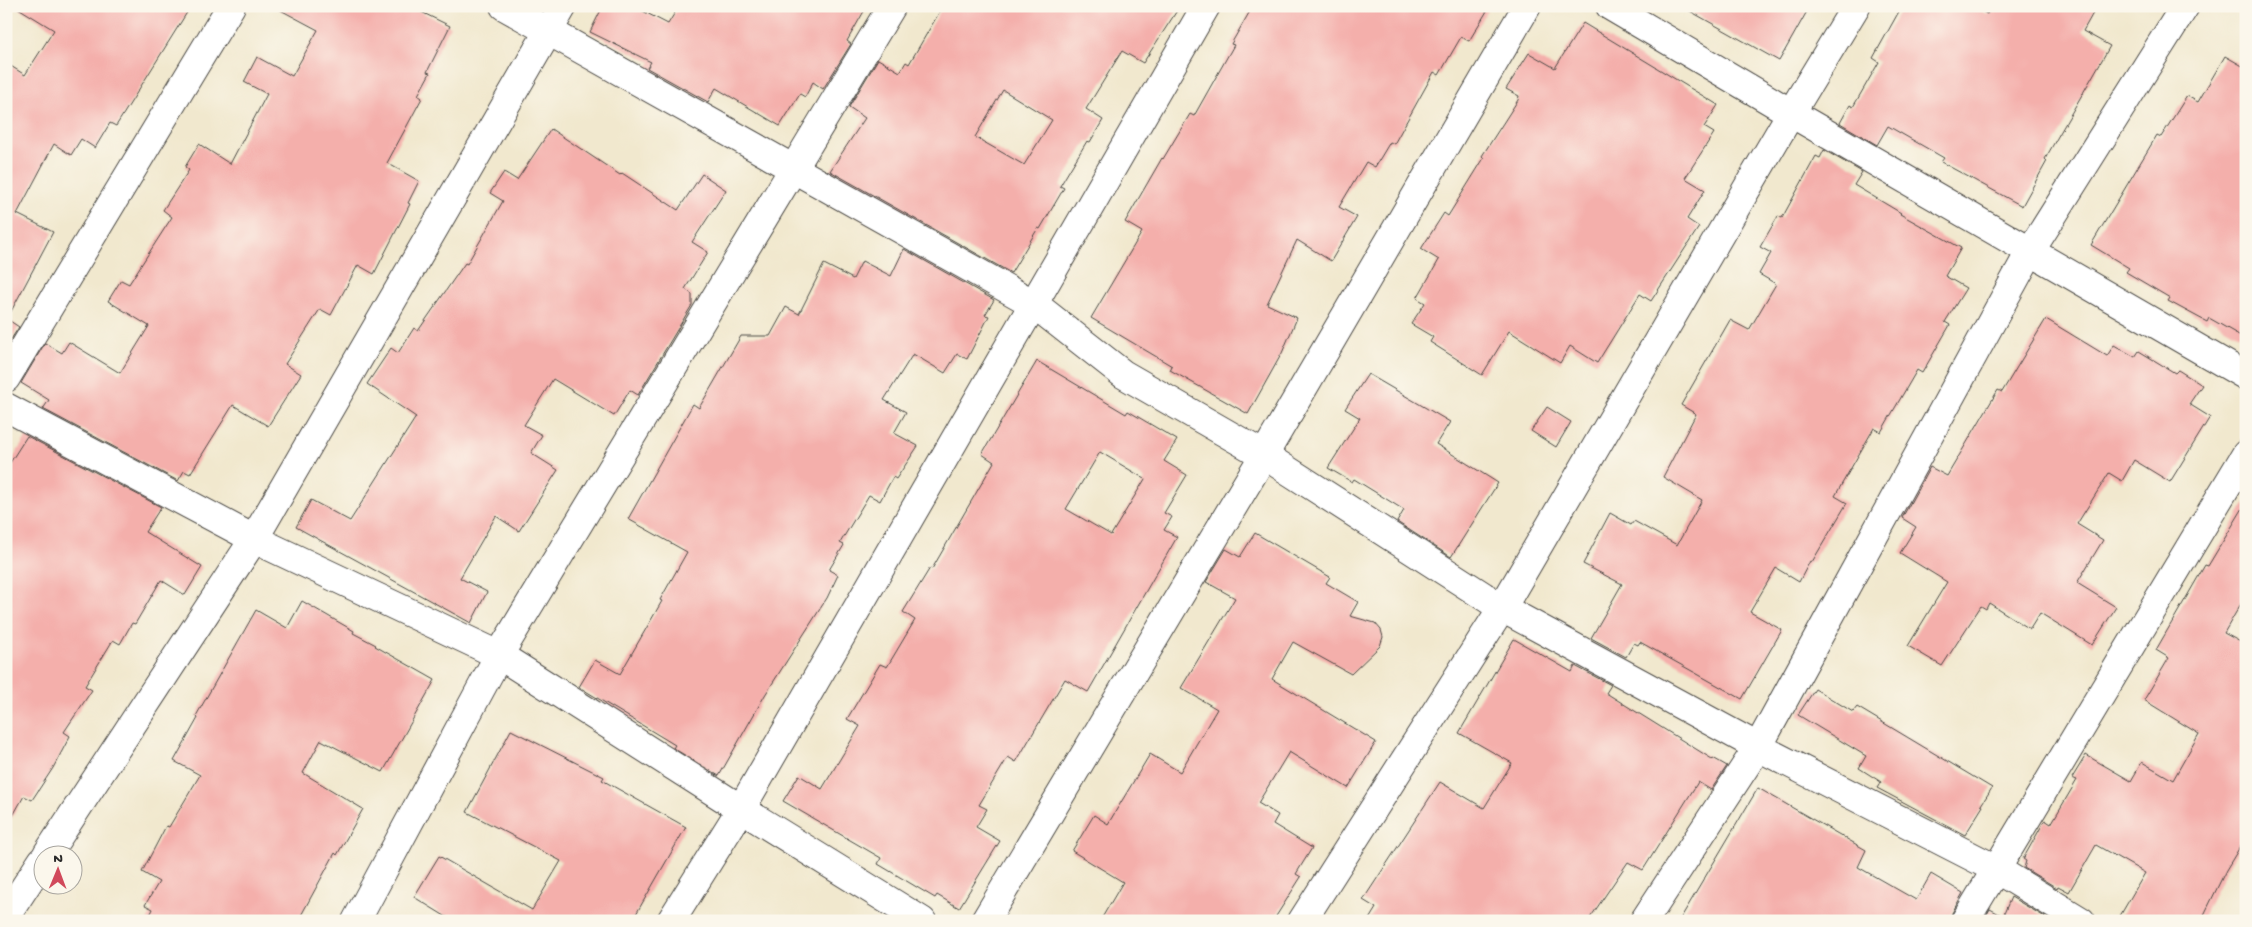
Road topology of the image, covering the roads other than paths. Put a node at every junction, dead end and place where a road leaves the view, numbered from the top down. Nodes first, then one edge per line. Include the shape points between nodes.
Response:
1 (231, 6) edge
2 (504, 6) edge
3 (563, 6) edge
4 (892, 6) edge
5 (1206, 6) edge
6 (1527, 6) edge
7 (1610, 6) edge
8 (1856, 6) edge
9 (2185, 6) edge
10 (548, 31) junction
11 (1790, 113) junction
12 (795, 168) junction
13 (2031, 250) junction
14 (1034, 304) junction
15 (2246, 376) edge
16 (6, 378) edge
17 (6, 407) edge
18 (2246, 454) edge
19 (1264, 455) junction
20 (254, 538) junction
21 (1502, 608) junction
22 (499, 655) junction
23 (1758, 747) junction
24 (741, 809) junction
25 (54, 844) edge
26 (1996, 869) junction
27 (32, 876) edge
28 (6, 916) edge
29 (356, 921) edge
30 (671, 921) edge
31 (922, 921) edge
32 (985, 921) edge
33 (1302, 921) edge
34 (1644, 921) edge
35 (1965, 921) edge
36 (2081, 921) edge

1 - 16 street
2 - 10 street
3 - 10 street
4 - 12 street
5 - 14 street
6 - 19 street
7 - 11 street
8 - 11 street
9 - 13 street
10 - 12 street
10 - 20 street
11 - 13 street
11 - 21 street
12 - 14 street
12 - 22 street
13 - 15 street
13 - 23 street
14 - 19 street via 1123,374
14 - 24 street
17 - 20 street
18 - 26 street
19 - 21 street
19 - 32 street
20 - 22 street
20 - 25 street
21 - 23 street
21 - 33 street
22 - 24 street
22 - 29 street
23 - 26 street
23 - 34 street
24 - 30 street
24 - 31 street
26 - 35 street
26 - 36 street
27 - 28 street

